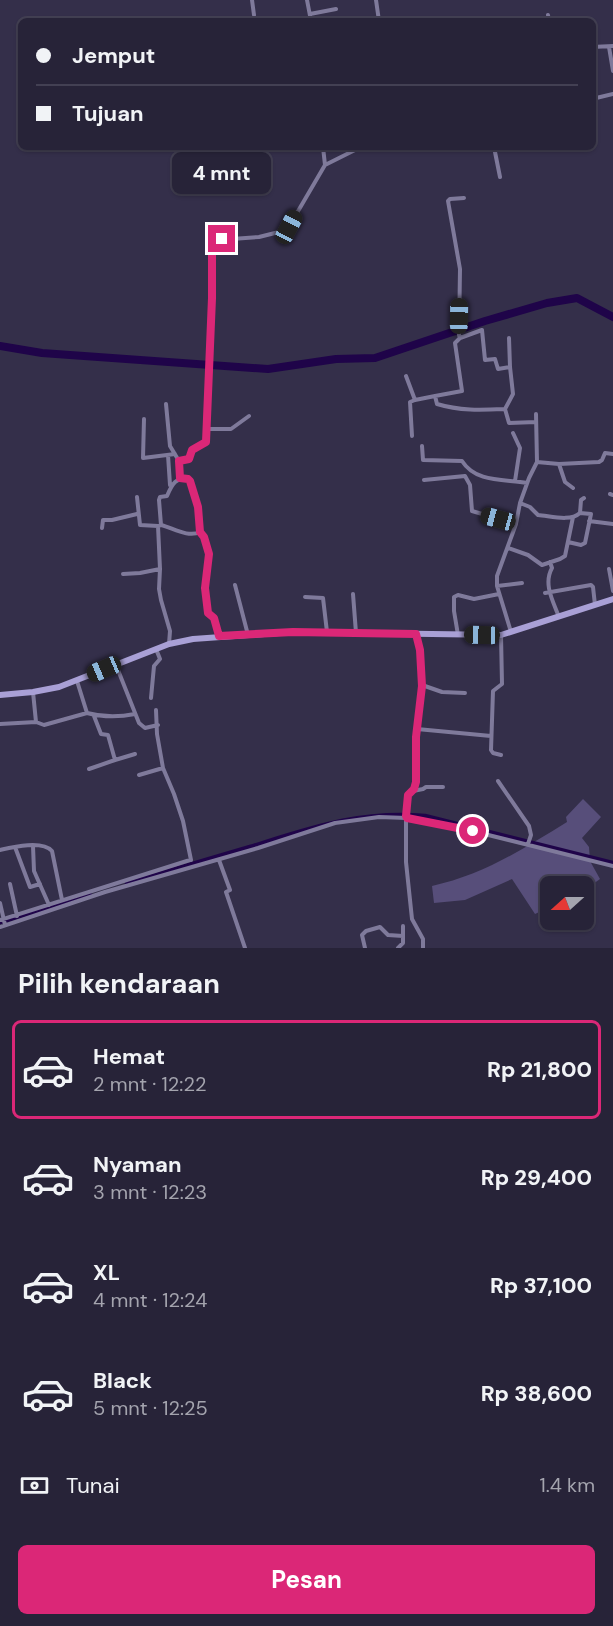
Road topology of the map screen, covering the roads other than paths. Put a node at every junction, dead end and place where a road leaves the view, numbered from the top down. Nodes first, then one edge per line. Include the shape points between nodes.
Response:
1 (252, 0) edge
2 (308, 0) edge
3 (376, 0) edge
4 (336, 9) dead end
5 (310, 14) junction
6 (254, 15) dead end
7 (548, 15) dead end
8 (311, 18) edge
9 (379, 18) edge
10 (548, 18) edge
11 (611, 46) edge
12 (596, 47) edge
13 (613, 71) edge
14 (613, 94) edge
15 (596, 98) edge
16 (323, 150) edge
17 (355, 150) edge
18 (495, 150) edge
19 (325, 165) junction
20 (500, 177) dead end
21 (464, 198) dead end
22 (460, 336) junction
23 (508, 338) dead end
24 (510, 367) junction
25 (406, 376) dead end
26 (435, 396) junction
27 (415, 400) junction
28 (166, 404) dead end
29 (505, 409) junction
30 (536, 414) dead end
31 (249, 416) dead end
32 (144, 419) dead end
33 (536, 422) junction
34 (207, 429) junction
35 (513, 433) dead end
36 (412, 436) dead end
37 (422, 446) dead end
38 (175, 454) junction
39 (613, 454) edge
40 (168, 455) junction
41 (179, 461) junction
42 (537, 462) junction
43 (559, 464) junction
44 (468, 471) junction
45 (180, 478) junction
46 (468, 479) junction
47 (424, 480) dead end
48 (516, 481) junction
49 (527, 483) junction
50 (171, 486) junction
51 (573, 488) dead end
52 (136, 497) dead end
53 (584, 498) dead end
54 (520, 503) junction
55 (580, 513) junction
56 (137, 514) junction
57 (573, 517) junction
58 (589, 521) junction
59 (516, 524) junction
60 (613, 525) edge
61 (159, 526) junction
62 (102, 528) dead end
63 (200, 532) junction
64 (568, 542) junction
65 (508, 548) junction
66 (550, 562) junction
67 (160, 569) junction
68 (609, 569) dead end
69 (123, 574) dead end
70 (522, 583) dead end
71 (235, 585) dead end
72 (496, 585) junction
73 (613, 591) edge
74 (547, 593) junction
75 (353, 594) dead end
76 (499, 594) junction
77 (305, 597) dead end
78 (613, 600) edge
79 (595, 605) junction
80 (559, 617) junction
81 (327, 632) junction
82 (356, 633) junction
83 (512, 633) junction
84 (416, 634) junction
85 (248, 635) junction
86 (458, 635) junction
87 (501, 635) junction
88 (219, 636) junction
89 (169, 644) junction
90 (156, 649) junction
91 (116, 663) junction
92 (77, 681) junction
93 (422, 686) junction
94 (33, 693) junction
95 (465, 693) dead end
96 (0, 695) edge
97 (151, 698) dead end
98 (156, 710) dead end
99 (87, 713) junction
100 (135, 714) junction
101 (94, 716) junction
102 (36, 722) junction
103 (0, 724) edge
104 (158, 725) junction
105 (417, 729) junction
106 (491, 736) junction
107 (135, 754) dead end
108 (501, 754) dead end
109 (115, 760) junction
110 (163, 768) junction
111 (89, 769) dead end
112 (139, 775) dead end
113 (498, 782) dead end
114 (443, 787) dead end
115 (412, 791) junction
116 (407, 817) junction
117 (529, 842) junction
118 (33, 846) junction
119 (15, 847) junction
120 (0, 850) edge
121 (219, 860) junction
122 (191, 863) junction
123 (613, 866) edge
124 (10, 884) dead end
125 (40, 884) junction
126 (62, 900) junction
127 (0, 903) edge
128 (50, 907) junction
129 (17, 918) junction
130 (3, 923) edge
131 (403, 926) dead end
132 (403, 936) junction
133 (245, 948) edge
134 (365, 948) edge
135 (398, 948) edge
136 (423, 948) edge

1 - 6 street
2 - 5 street
3 - 9 street
4 - 5 street
5 - 8 street
7 - 10 street
11 - 12 street
11 - 13 street
14 - 15 street
16 - 19 street
17 - 19 street
18 - 20 street
19 - 34 street via 285,231 218,240 213,244
21 - 22 street via 448,201 460,269
22 - 24 street via 482,330 485,360 495,359 498,369
22 - 26 street via 455,343 462,391
23 - 24 street
24 - 29 street via 513,394
25 - 27 street
26 - 27 street
26 - 29 street via 437,404 458,410
27 - 36 street via 410,402
28 - 38 street via 170,446
29 - 33 street via 510,423
30 - 33 street
31 - 34 street via 231,429
32 - 40 street via 142,457
33 - 42 street
34 - 41 street via 205,443 192,450 189,459
35 - 48 street via 520,448
37 - 44 street via 423,460 462,462
38 - 40 street
38 - 41 street
39 - 43 street via 605,453 599,462
40 - 50 street
41 - 45 street
42 - 43 street
42 - 49 street
43 - 51 street via 566,482
44 - 46 street
44 - 48 street via 500,482
45 - 50 street
45 - 63 street via 190,481
46 - 47 street via 465,476
46 - 59 street via 472,511
48 - 49 street
49 - 54 street
50 - 61 street via 168,496 159,500
52 - 56 street
53 - 55 street
54 - 57 street via 538,515
54 - 59 street
55 - 57 street
55 - 58 street via 591,514
56 - 61 street via 140,525
56 - 62 street via 103,520
57 - 64 street
58 - 60 street
58 - 64 street via 585,543
59 - 65 street
61 - 63 street
61 - 67 street
63 - 88 street via 209,554 206,607
64 - 66 street via 565,555
65 - 66 street via 528,555 540,565
65 - 72 street
66 - 74 street
67 - 69 street
67 - 89 street via 160,600 170,631
68 - 73 street
70 - 72 street
71 - 85 street
72 - 76 street
74 - 79 street via 591,585
74 - 80 street
75 - 82 street
76 - 83 street
76 - 86 street via 474,599 454,597
77 - 81 street via 323,598
78 - 79 street
79 - 80 street
80 - 83 street
81 - 82 street
81 - 85 street
82 - 84 street
83 - 87 street
84 - 86 street
84 - 93 street
85 - 88 street
86 - 87 street
87 - 106 street via 502,684 492,693
88 - 89 street
89 - 90 street
90 - 91 street
90 - 97 street via 160,658 154,666
91 - 92 street
91 - 100 street
92 - 94 street
92 - 99 street
93 - 95 street
93 - 105 street
94 - 96 street
94 - 102 street
98 - 104 street
99 - 101 street
99 - 102 street via 44,725
100 - 101 street
100 - 104 street via 145,728
101 - 109 street via 101,734 108,735
102 - 103 street
104 - 110 street
105 - 106 street
105 - 115 street via 416,782
106 - 108 street via 492,752
107 - 109 street
109 - 111 street
110 - 112 street
110 - 122 street via 183,821
113 - 117 street via 529,826
114 - 115 street
115 - 116 street via 408,795
116 - 117 street
116 - 121 street via 335,823
116 - 136 street via 411,912
117 - 123 street
118 - 119 street
118 - 125 street via 34,871
118 - 126 street via 52,850
119 - 120 street
119 - 125 street via 30,887
121 - 122 street
121 - 133 street
122 - 126 street
122 - 128 street
124 - 129 street
125 - 128 street
126 - 128 street
127 - 130 street
128 - 129 street
129 - 130 street
131 - 132 street
132 - 134 street via 388,935 380,927 366,931 362,935
132 - 135 street

